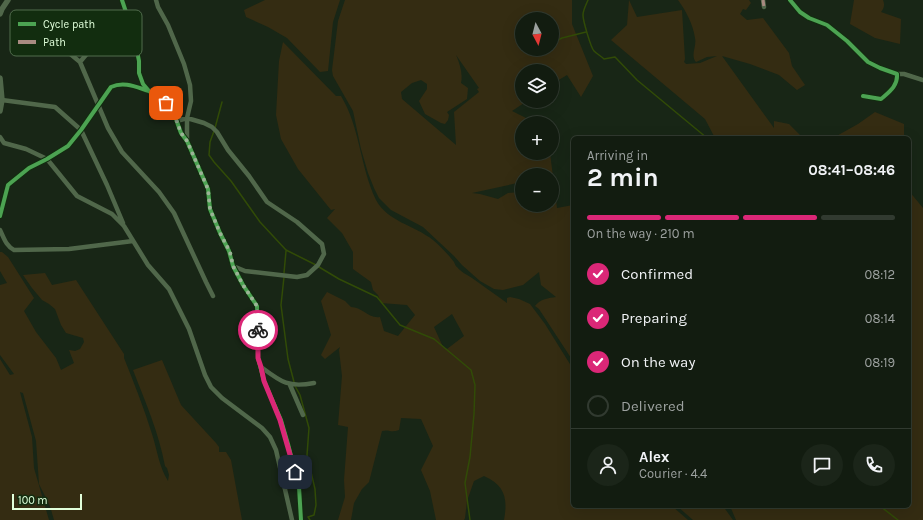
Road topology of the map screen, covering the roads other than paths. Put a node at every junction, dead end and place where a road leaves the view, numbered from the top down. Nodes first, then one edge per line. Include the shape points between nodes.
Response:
1 (8, 0) edge
2 (122, 0) edge
3 (156, 0) edge
4 (763, 0) edge
5 (790, 0) edge
6 (764, 8) dead end
7 (125, 10) edge
8 (0, 14) edge
9 (73, 56) edge
10 (85, 56) edge
11 (138, 56) edge
12 (80, 62) junction
13 (897, 74) junction
14 (0, 78) edge
15 (923, 80) edge
16 (149, 91) junction
17 (863, 96) dead end
18 (2, 100) junction
19 (98, 104) junction
20 (0, 111) edge
21 (187, 118) junction
22 (177, 121) junction
23 (81, 130) junction
24 (0, 137) edge
25 (187, 141) junction
26 (47, 159) junction
27 (0, 216) edge
28 (124, 226) junction
29 (0, 230) edge
30 (133, 241) junction
31 (233, 266) junction
32 (213, 296) dead end
33 (261, 367) junction
34 (314, 383) dead end
35 (290, 385) junction
36 (303, 416) dead end
37 (292, 520) edge
38 (301, 520) edge

1 - 8 street
2 - 7 street
3 - 21 street via 184,64 190,85 192,101
4 - 6 street
5 - 13 street via 800,12 827,25 868,62
9 - 12 street
10 - 12 street
11 - 16 street via 139,73
12 - 19 street
13 - 15 street
13 - 17 street via 894,86 881,99
14 - 18 street
16 - 19 street via 117,84 111,86
16 - 22 street via 166,103
18 - 20 street
18 - 23 street via 55,107
19 - 23 street
19 - 32 street via 122,152 174,212
21 - 22 street
21 - 25 street
21 - 31 street via 212,127 267,202 298,222 322,244 324,254 308,275 297,277 245,271
22 - 25 street
23 - 26 street via 68,146
23 - 28 street via 108,185
24 - 26 street via 4,143 26,149
25 - 31 street via 208,189 210,209 230,252
26 - 27 street via 8,185
26 - 28 street via 77,196 112,214
28 - 30 street
29 - 30 street via 6,244 14,250 69,249
30 - 37 street via 148,266 169,289 189,329 211,386 270,437 276,450
31 - 33 street via 257,306 258,358
33 - 35 street
33 - 38 street via 288,444 299,487
34 - 35 street
35 - 36 street

